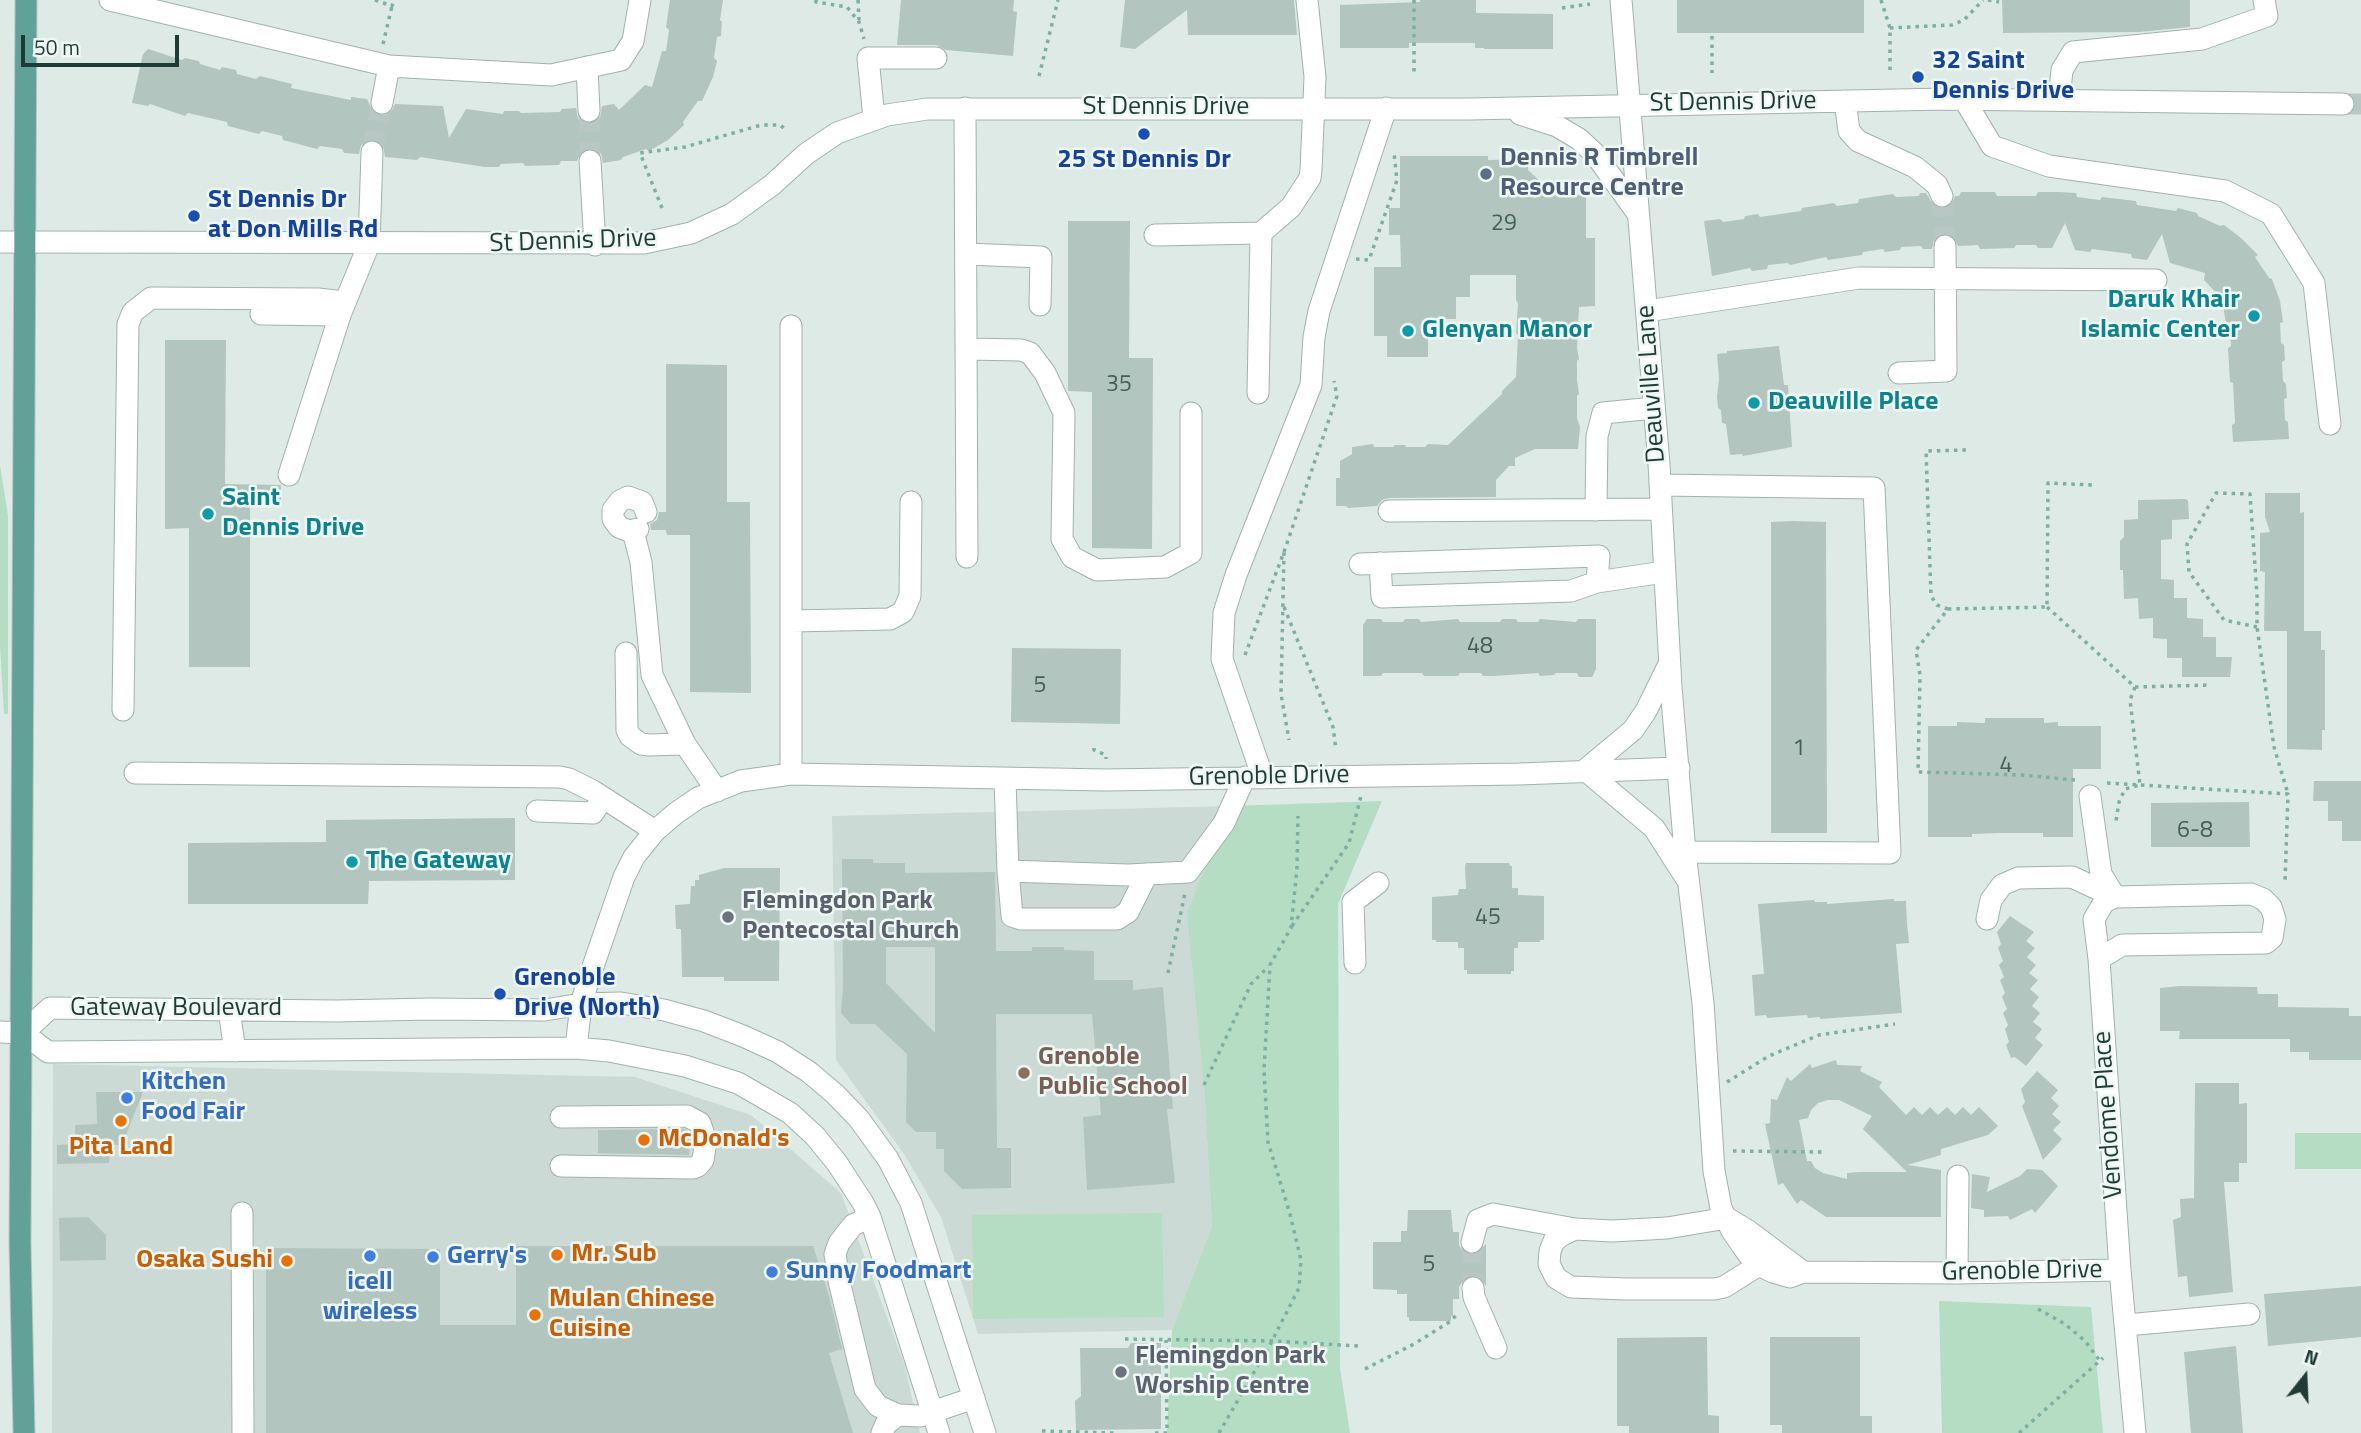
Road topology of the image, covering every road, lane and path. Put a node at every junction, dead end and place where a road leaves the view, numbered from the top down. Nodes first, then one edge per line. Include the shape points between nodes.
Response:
1 (26, 0) edge
2 (110, 0) edge
3 (375, 0) edge
4 (394, 0) edge
5 (640, 0) edge
6 (816, 0) edge
7 (858, 0) edge
8 (1058, 0) edge
9 (1307, 0) edge
10 (1414, 0) edge
11 (1621, 0) edge
12 (1881, 0) edge
13 (1986, 0) edge
14 (2264, 0) edge
15 (1999, 2) dead end
16 (1590, 4) dead end
17 (392, 6) junction
18 (1562, 8) dead end
19 (859, 22) junction
20 (1890, 28) junction
21 (1712, 36) dead end
22 (868, 58) junction
23 (936, 58) dead end
24 (384, 64) junction
25 (587, 67) junction
26 (1712, 73) dead end
27 (1890, 75) dead end
28 (1040, 76) dead end
29 (1414, 76) dead end
30 (1964, 99) junction
31 (2059, 100) junction
32 (1845, 101) junction
33 (382, 103) tunnel mouth
34 (2343, 104) tunnel mouth
35 (1629, 105) junction
36 (965, 108) junction
37 (1313, 108) junction
38 (1385, 108) junction
39 (1469, 109) junction
40 (589, 111) tunnel mouth
41 (874, 118) junction
42 (785, 129) dead end
43 (1392, 144) dead end
44 (372, 152) tunnel mouth
45 (590, 161) tunnel mouth
46 (1942, 196) tunnel mouth
47 (662, 208) dead end
48 (1640, 217) junction
49 (1261, 233) junction
50 (1155, 235) dead end
51 (0, 242) edge
52 (26, 242) junction
53 (369, 244) junction
54 (594, 245) junction
55 (1945, 246) tunnel mouth
56 (966, 254) junction
57 (1352, 259) dead end
58 (1946, 279) junction
59 (2156, 280) dead end
60 (1040, 305) dead end
61 (343, 309) junction
62 (1647, 311) junction
63 (261, 314) dead end
64 (791, 326) dead end
65 (966, 349) junction
66 (1332, 373) dead end
67 (1899, 373) dead end
68 (1258, 393) dead end
69 (1654, 408) junction
70 (1191, 413) dead end
71 (2330, 424) dead end
72 (1966, 450) dead end
73 (289, 475) dead end
74 (1660, 485) junction
75 (2093, 485) dead end
76 (911, 502) dead end
77 (1661, 509) junction
78 (1596, 510) junction
79 (1389, 511) dead end
80 (639, 524) dead end
81 (1283, 552) junction
82 (967, 557) dead end
83 (1664, 572) junction
84 (1597, 582) junction
85 (1283, 606) junction
86 (2048, 607) junction
87 (1948, 609) junction
88 (791, 621) junction
89 (2257, 627) junction
90 (625, 653) dead end
91 (1670, 662) junction
92 (1242, 665) dead end
93 (2210, 685) dead end
94 (2135, 687) junction
95 (123, 710) dead end
96 (1289, 740) dead end
97 (685, 744) junction
98 (1094, 748) dead end
99 (1336, 750) dead end
100 (1106, 760) dead end
101 (1679, 768) junction
102 (1585, 770) junction
103 (135, 773) dead end
104 (791, 774) junction
105 (1366, 776) junction
106 (1254, 777) junction
107 (1005, 780) junction
108 (2140, 785) junction
109 (2090, 787) junction
110 (716, 791) junction
111 (2288, 794) junction
112 (603, 797) junction
113 (537, 811) dead end
114 (1298, 816) dead end
115 (2116, 828) dead end
116 (655, 831) junction
117 (1685, 852) junction
118 (1008, 871) junction
119 (1147, 874) junction
120 (1689, 882) junction
121 (2285, 882) dead end
122 (1378, 883) dead end
123 (2115, 897) junction
124 (1987, 919) dead end
125 (1291, 928) junction
126 (2099, 959) junction
127 (1355, 963) dead end
128 (1270, 965) junction
129 (581, 1004) junction
130 (229, 1010) junction
131 (1895, 1024) dead end
132 (0, 1032) edge
133 (23, 1033) junction
134 (576, 1048) junction
135 (235, 1051) junction
136 (1204, 1086) dead end
137 (1709, 1092) junction
138 (561, 1116) dead end
139 (1822, 1152) dead end
140 (1713, 1153) junction
141 (561, 1166) dead end
142 (1958, 1176) dead end
143 (242, 1213) dead end
144 (870, 1217) junction
145 (1727, 1218) junction
146 (1575, 1230) junction
147 (1472, 1242) tunnel mouth
148 (1759, 1265) junction
149 (2120, 1270) junction
150 (1803, 1272) junction
151 (1957, 1273) junction
152 (1474, 1292) joint
153 (2038, 1309) dead end
154 (2249, 1314) dead end
155 (2126, 1325) junction
156 (1125, 1339) dead end
157 (1166, 1340) junction
158 (1272, 1341) junction
159 (1358, 1346) dead end
160 (1496, 1348) dead end
161 (1365, 1369) dead end
162 (974, 1398) junction
163 (932, 1413) junction
164 (898, 1415) junction
165 (1042, 1431) edge
166 (24, 1433) edge
167 (243, 1433) edge
168 (882, 1433) edge
169 (939, 1433) edge
170 (985, 1433) edge
171 (1114, 1433) edge
172 (1154, 1433) edge
173 (1219, 1433) edge
174 (2020, 1433) edge
175 (2135, 1433) edge

1 - 52 main road
2 - 24 street
3 - 17 path
4 - 17 path
5 - 25 street via 634,41 621,60
6 - 19 path via 848,7
7 - 19 path
8 - 28 path
9 - 37 street via 1315,77
10 - 29 path
11 - 35 street, Deauville Lane
12 - 20 path
13 - 15 path
13 - 20 path via 1964,20 1952,24
14 - 31 street via 2267,16 2202,39 2073,51 2063,70
16 - 18 path
17 - 24 path
19 - 22 path
20 - 27 path
21 - 26 path
22 - 23 street
22 - 41 street
24 - 25 street via 551,75
24 - 33 street
25 - 40 street
30 - 31 street, St Dennis Drive
30 - 32 street, St Dennis Drive
30 - 71 street via 1992,146 2049,166 2225,191 2272,214 2314,282
31 - 34 street, St Dennis Drive
32 - 35 street, St Dennis Drive
32 - 46 street via 1849,131 1858,141 1915,167 1937,185
35 - 39 street, St Dennis Drive
35 - 48 street, Deauville Lane
36 - 37 street, St Dennis Drive
36 - 41 street, St Dennis Drive
36 - 56 street
37 - 38 street, St Dennis Drive
37 - 49 street via 1310,178 1291,207
38 - 39 street, St Dennis Drive
38 - 106 street via 1319,311 1311,385 1224,613 1222,659
39 - 48 street via 1521,115 1568,131 1595,154
41 - 54 street, St Dennis Drive via 826,139 745,206 719,221 668,239
42 - 47 path via 761,125 685,147 640,153
43 - 57 path via 1397,180 1369,260
44 - 53 street
45 - 54 street
48 - 62 street, Deauville Lane
49 - 50 street
49 - 68 street
51 - 52 street, St Dennis Drive
52 - 53 street, St Dennis Drive
52 - 133 main road
53 - 54 street, St Dennis Drive
53 - 61 street
55 - 58 street
56 - 60 street via 1041,257
56 - 65 street
58 - 59 street
58 - 62 street via 1858,278
58 - 67 street via 1946,371
61 - 63 street
61 - 73 street
61 - 95 street via 318,299 151,298 133,312 128,324
62 - 69 street, Deauville Lane
64 - 88 street
65 - 70 street via 1021,350 1030,353 1045,373 1064,413 1062,539 1072,558 1097,570 1165,567 1191,554
65 - 82 street
66 - 81 path via 1337,396
69 - 74 street, Deauville Lane
69 - 78 street via 1603,413 1597,436
72 - 87 path via 1926,452 1931,596 1937,606
74 - 77 street, Deauville Lane
74 - 117 street via 1874,488 1890,853
75 - 86 path via 2048,483
76 - 88 street via 910,596 903,612 891,619
77 - 78 street
77 - 83 street, Deauville Lane
78 - 79 street
80 - 97 street via 652,675
81 - 85 path
81 - 92 path
83 - 84 street
83 - 91 street, Deauville Lane
84 - 84 street via 1599,556 1370,563 1382,597 1572,591
85 - 96 path via 1281,694
85 - 99 path via 1333,727
86 - 87 path
86 - 94 path
87 - 109 path via 1916,650 1920,675 1918,772 2022,775
88 - 104 street
89 - 89 path via 2250,494 2216,493 2187,544 2189,572 2224,621
89 - 111 path via 2274,747
90 - 97 street via 630,736 649,746
91 - 101 street, Deauville Lane
91 - 102 street via 1633,730
93 - 94 path
94 - 108 path via 2130,701
97 - 110 street
98 - 100 path via 1106,755
101 - 102 street, Grenoble Drive
101 - 117 street
102 - 105 street, Grenoble Drive
102 - 120 street via 1654,828
103 - 112 street via 560,778
104 - 107 street, Grenoble Drive
104 - 110 street, Grenoble Drive
105 - 106 street, Grenoble Drive
105 - 125 path via 1349,843
106 - 107 street, Grenoble Drive
106 - 119 street via 1188,872
107 - 118 street
108 - 109 path
108 - 111 path
108 - 115 path via 2125,789
109 - 123 street via 2101,874
110 - 116 street, Grenoble Drive via 698,798
111 - 121 path
112 - 113 street via 593,813
112 - 116 street
114 - 125 path
116 - 129 street, Grenoble Drive via 624,877
117 - 120 street
118 - 119 street
118 - 119 street via 1012,916 1021,919 1116,919 1128,912
120 - 137 street
122 - 127 street via 1353,902
123 - 124 street via 2072,877 2018,878 2002,885 1991,900
123 - 126 street, Vendome Place via 2104,902 2094,919
123 - 126 street via 2251,894 2271,906 2274,931 2266,943 2122,945
125 - 128 path
126 - 149 street, Vendome Place
128 - 136 path via 1251,984
128 - 158 path via 1264,1070 1268,1142 1301,1260 1299,1288
129 - 130 street, Gateway Boulevard via 545,1010
129 - 134 street, Grenoble Drive
129 - 162 street, Gateway Boulevard via 640,1005 704,1021 778,1052 835,1094 888,1159 911,1203
130 - 133 street, Gateway Boulevard via 50,1008
130 - 135 street
131 - 137 path via 1819,1035 1769,1056
132 - 133 street
133 - 135 street, Gateway Boulevard via 48,1052
133 - 166 main road via 20,1243
134 - 135 street, Gateway Boulevard
134 - 144 street, Gateway Boulevard via 712,1073 766,1097 815,1136
137 - 140 street
138 - 141 street via 687,1116 701,1123 706,1141 703,1160 693,1168
139 - 140 path
140 - 145 street via 1717,1196
142 - 151 street
143 - 167 street
144 - 163 street, Gateway Boulevard
144 - 164 street via 853,1225 835,1254 865,1389 878,1406
145 - 146 street via 1667,1228
145 - 148 street via 1738,1242
145 - 150 street
146 - 147 street via 1493,1214 1478,1220
146 - 148 street via 1555,1241 1549,1257 1556,1278 1571,1287 1714,1289
148 - 150 street, Grenoble Drive via 1790,1277
149 - 151 street, Grenoble Drive
149 - 155 street, Grenoble Drive
150 - 151 street, Grenoble Drive
152 - 160 street
152 - 161 path via 1451,1321
153 - 174 path via 2065,1324 2101,1359
154 - 155 street
155 - 175 street, Grenoble Drive
156 - 157 path
157 - 158 path
157 - 172 path via 1167,1433
158 - 159 path
158 - 173 path
162 - 163 street
162 - 170 street, Gateway Boulevard
163 - 164 street
163 - 169 street, Gateway Boulevard
164 - 168 street
165 - 171 path

